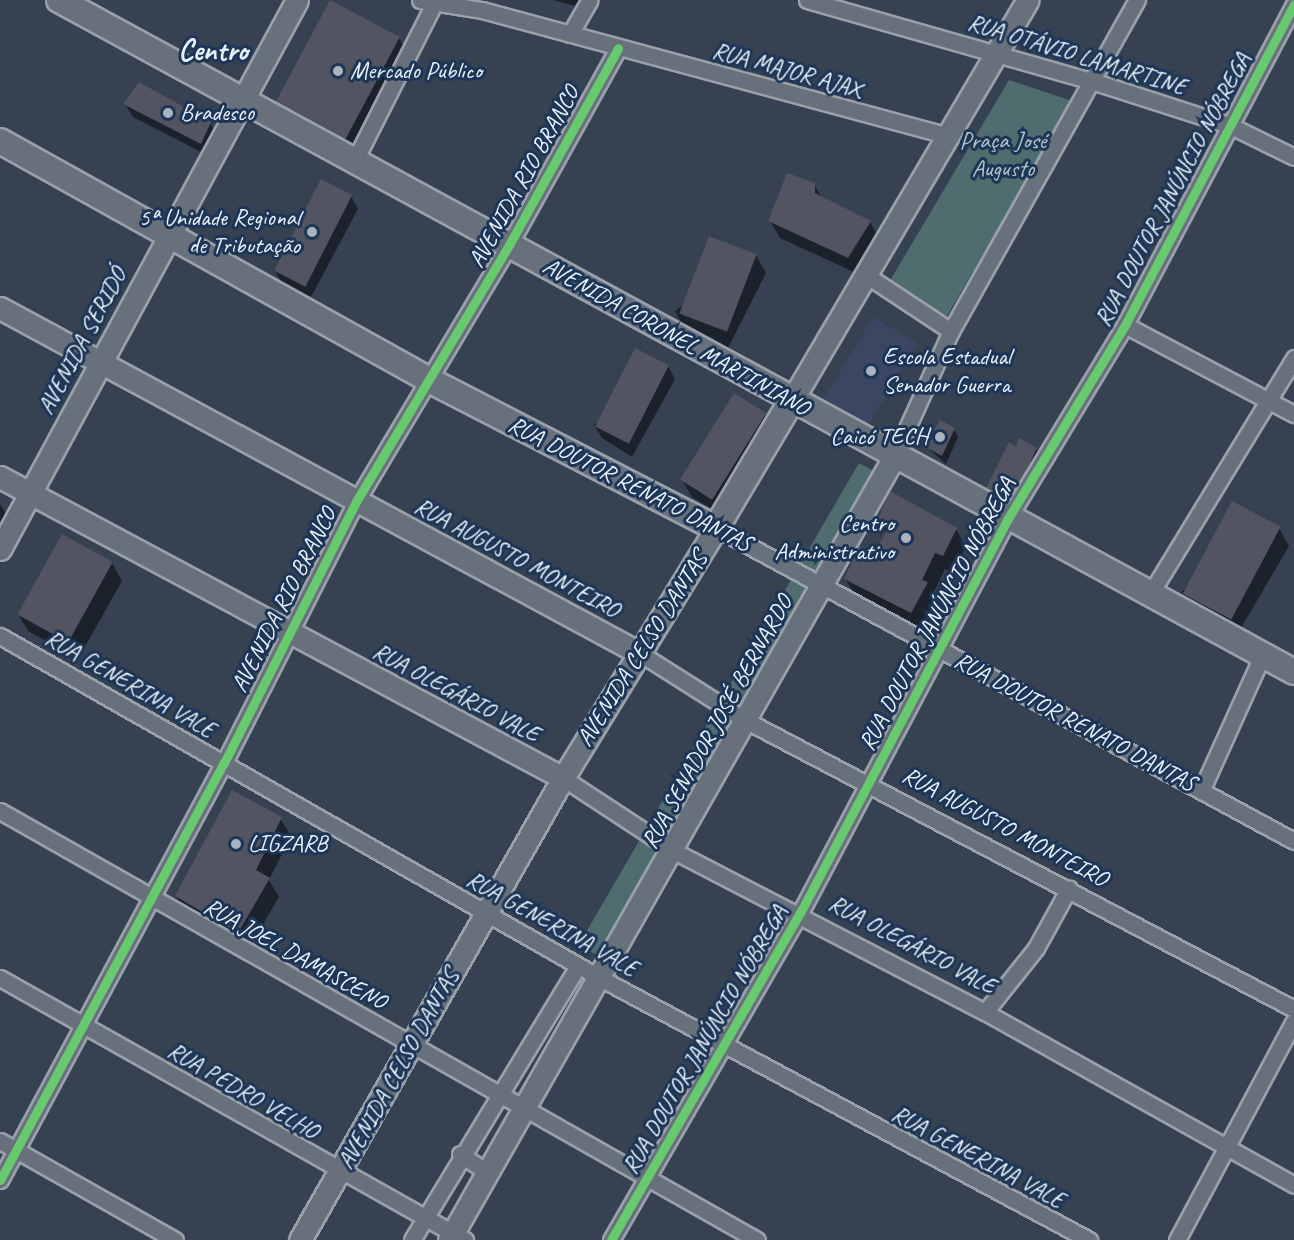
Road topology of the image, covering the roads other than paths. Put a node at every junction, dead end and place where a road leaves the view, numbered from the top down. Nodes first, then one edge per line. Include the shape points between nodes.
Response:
1 (59, 0) edge
2 (297, 0) edge
3 (590, 0) edge
4 (807, 0) edge
5 (1028, 0) edge
6 (1137, 0) edge
7 (430, 1) edge
8 (1294, 5) edge
9 (570, 34) junction
10 (618, 48) junction
11 (996, 54) junction
12 (1092, 81) junction
13 (243, 101) junction
14 (1228, 125) junction
15 (945, 135) junction
16 (0, 141) edge
17 (1294, 157) edge
18 (354, 162) junction
19 (167, 234) junction
20 (509, 246) junction
21 (866, 275) junction
22 (0, 308) edge
23 (1125, 325) junction
24 (951, 331) junction
25 (1294, 358) edge
26 (100, 363) junction
27 (431, 381) junction
28 (792, 400) junction
29 (1270, 401) junction
30 (1294, 414) edge
31 (894, 457) junction
32 (0, 477) edge
33 (30, 493) junction
34 (357, 500) junction
35 (1007, 520) junction
36 (716, 528) junction
37 (0, 549) edge
38 (822, 585) junction
39 (1149, 596) junction
40 (287, 633) junction
41 (0, 636) edge
42 (941, 650) junction
43 (641, 654) junction
44 (1262, 656) junction
45 (1294, 672) edge
46 (745, 720) junction
47 (224, 763) junction
48 (563, 778) junction
49 (868, 784) junction
50 (1202, 789) junction
51 (0, 812) edge
52 (1294, 841) edge
53 (674, 851) junction
54 (1069, 888) junction
55 (149, 898) junction
56 (486, 914) junction
57 (800, 914) junction
58 (578, 966) junction
59 (0, 978) edge
60 (600, 978) junction
61 (1294, 1009) edge
62 (985, 1012) junction
63 (1294, 1021) edge
64 (84, 1026) junction
65 (537, 1033) junction
66 (723, 1042) junction
67 (409, 1045) junction
68 (560, 1046) junction
69 (496, 1095) junction
70 (524, 1110) junction
71 (0, 1141) edge
72 (1225, 1146) junction
73 (16, 1150) junction
74 (460, 1154) junction
75 (341, 1172) junction
76 (487, 1172) junction
77 (650, 1177) junction
78 (0, 1180) edge
79 (1294, 1185) edge
80 (424, 1218) junction
81 (455, 1238) edge
82 (175, 1240) edge
83 (300, 1240) edge
84 (412, 1240) edge
85 (611, 1240) edge
86 (757, 1240) edge
87 (1089, 1240) edge
88 (1177, 1240) edge

1 - 13 main road, AVENIDA CORONEL MARTINIANO
2 - 13 main road, AVENIDA SERIDÓ
3 - 9 street
4 - 11 street, RUA OTÁVIO LAMARTINE
5 - 11 main road, AVENIDA CELSO DANTAS
6 - 12 street, RUA SENADOR JOSÉ BERNARDO
7 - 9 street, RUA MAJOR AJAX via 482,10
7 - 18 street
8 - 14 street, RUA DOUTOR JANÚNCIO NÓBREGA
9 - 10 street, RUA MAJOR AJAX
10 - 15 street, RUA MAJOR AJAX
10 - 20 street, AVENIDA RIO BRANCO
11 - 12 street, RUA OTÁVIO LAMARTINE
11 - 15 main road, AVENIDA CELSO DANTAS
12 - 14 street, RUA OTÁVIO LAMARTINE
12 - 24 street, RUA SENADOR JOSÉ BERNARDO
13 - 18 main road, AVENIDA CORONEL MARTINIANO
13 - 19 main road, AVENIDA SERIDÓ
14 - 17 street, RUA OTÁVIO LAMARTINE
14 - 23 street, RUA DOUTOR JANÚNCIO NÓBREGA
15 - 21 main road, AVENIDA CELSO DANTAS
16 - 19 main road, RUA DOUTOR RENATO DANTAS
18 - 20 main road, AVENIDA CORONEL MARTINIANO
19 - 26 main road, AVENIDA SERIDÓ
19 - 27 main road, RUA DOUTOR RENATO DANTAS
20 - 27 street, AVENIDA RIO BRANCO
20 - 28 main road, AVENIDA CORONEL MARTINIANO
21 - 24 street
21 - 28 main road, AVENIDA CELSO DANTAS
22 - 26 main road, RUA AUGUSTO MONTEIRO
23 - 29 street
23 - 35 street, RUA DOUTOR JANÚNCIO NÓBREGA
24 - 31 street, RUA SENADOR JOSÉ BERNARDO
25 - 29 street
26 - 33 main road, AVENIDA SERIDÓ
26 - 34 main road, RUA AUGUSTO MONTEIRO
27 - 34 street, AVENIDA RIO BRANCO
27 - 36 main road, RUA DOUTOR RENATO DANTAS
28 - 31 main road, AVENIDA CORONEL MARTINIANO
28 - 36 main road, AVENIDA CELSO DANTAS
29 - 30 street
29 - 39 street
31 - 35 main road, AVENIDA CORONEL MARTINIANO
31 - 38 main road, RUA SENADOR JOSÉ BERNARDO
32 - 33 main road, RUA OLEGÁRIO VALE
33 - 37 main road, AVENIDA SERIDÓ
33 - 40 main road, RUA OLEGÁRIO VALE
34 - 40 street, AVENIDA RIO BRANCO
34 - 43 main road, RUA AUGUSTO MONTEIRO
35 - 39 main road, AVENIDA CORONEL MARTINIANO
35 - 42 street, RUA DOUTOR JANÚNCIO NÓBREGA
36 - 38 street, RUA DOUTOR RENATO DANTAS
36 - 43 main road, AVENIDA CELSO DANTAS
38 - 42 street, RUA DOUTOR RENATO DANTAS
38 - 46 main road, RUA SENADOR JOSÉ BERNARDO
39 - 44 main road, AVENIDA CORONEL MARTINIANO
40 - 47 street, AVENIDA RIO BRANCO
40 - 48 main road, RUA OLEGÁRIO VALE
41 - 47 street, RUA GENERINA VALE
42 - 49 street, RUA DOUTOR JANÚNCIO NÓBREGA
42 - 50 street, RUA DOUTOR RENATO DANTAS
43 - 46 street, RUA AUGUSTO MONTEIRO
43 - 48 main road, AVENIDA CELSO DANTAS
44 - 45 main road, AVENIDA CORONEL MARTINIANO
44 - 50 street
46 - 49 street, RUA AUGUSTO MONTEIRO
46 - 53 main road, RUA SENADOR JOSÉ BERNARDO
47 - 55 street, AVENIDA RIO BRANCO
47 - 56 street, RUA GENERINA VALE
48 - 53 street, RUA OLEGÁRIO VALE
48 - 56 main road, AVENIDA CELSO DANTAS
49 - 54 street, RUA AUGUSTO MONTEIRO
49 - 57 street, RUA DOUTOR JANÚNCIO NÓBREGA
50 - 52 street, RUA DOUTOR RENATO DANTAS
51 - 55 street, RUA JOEL DAMASCENO
53 - 57 street, RUA OLEGÁRIO VALE
53 - 60 main road, RUA SENADOR JOSÉ BERNARDO
54 - 61 street, RUA AUGUSTO MONTEIRO
54 - 62 street via 1036,948
55 - 64 street, AVENIDA RIO BRANCO
55 - 67 street, RUA JOEL DAMASCENO
56 - 58 street, RUA GENERINA VALE
56 - 67 main road, AVENIDA CELSO DANTAS
57 - 62 street, RUA OLEGÁRIO VALE
57 - 66 street, RUA DOUTOR JANÚNCIO NÓBREGA
58 - 60 street, RUA GENERINA VALE
58 - 65 street
59 - 64 street, RUA PEDRO VELHO
60 - 66 street, RUA GENERINA VALE
60 - 68 main road, RUA SENADOR JOSÉ BERNARDO
62 - 72 street, RUA OLEGÁRIO VALE
63 - 72 street
64 - 73 street, AVENIDA RIO BRANCO
64 - 75 street, RUA PEDRO VELHO
65 - 68 street
65 - 69 street
66 - 77 street, RUA DOUTOR JANÚNCIO NÓBREGA
66 - 87 street, RUA GENERINA VALE via 810,1094
67 - 69 street, RUA JOEL DAMASCENO
67 - 75 main road, AVENIDA CELSO DANTAS
68 - 70 main road, RUA SENADOR JOSÉ BERNARDO
69 - 70 street, RUA JOEL DAMASCENO
69 - 74 street
70 - 76 main road, RUA SENADOR JOSÉ BERNARDO
70 - 77 street, RUA JOEL DAMASCENO
71 - 73 street
72 - 79 street, RUA OLEGÁRIO VALE
72 - 88 street
73 - 78 street, AVENIDA RIO BRANCO
73 - 82 street
74 - 76 street
74 - 80 street
75 - 80 street, RUA PEDRO VELHO
75 - 83 main road, AVENIDA CELSO DANTAS
76 - 81 main road, RUA SENADOR JOSÉ BERNARDO
77 - 85 street, RUA DOUTOR JANÚNCIO NÓBREGA
77 - 86 street, RUA JOEL DAMASCENO
80 - 81 street, RUA PEDRO VELHO
80 - 84 street

